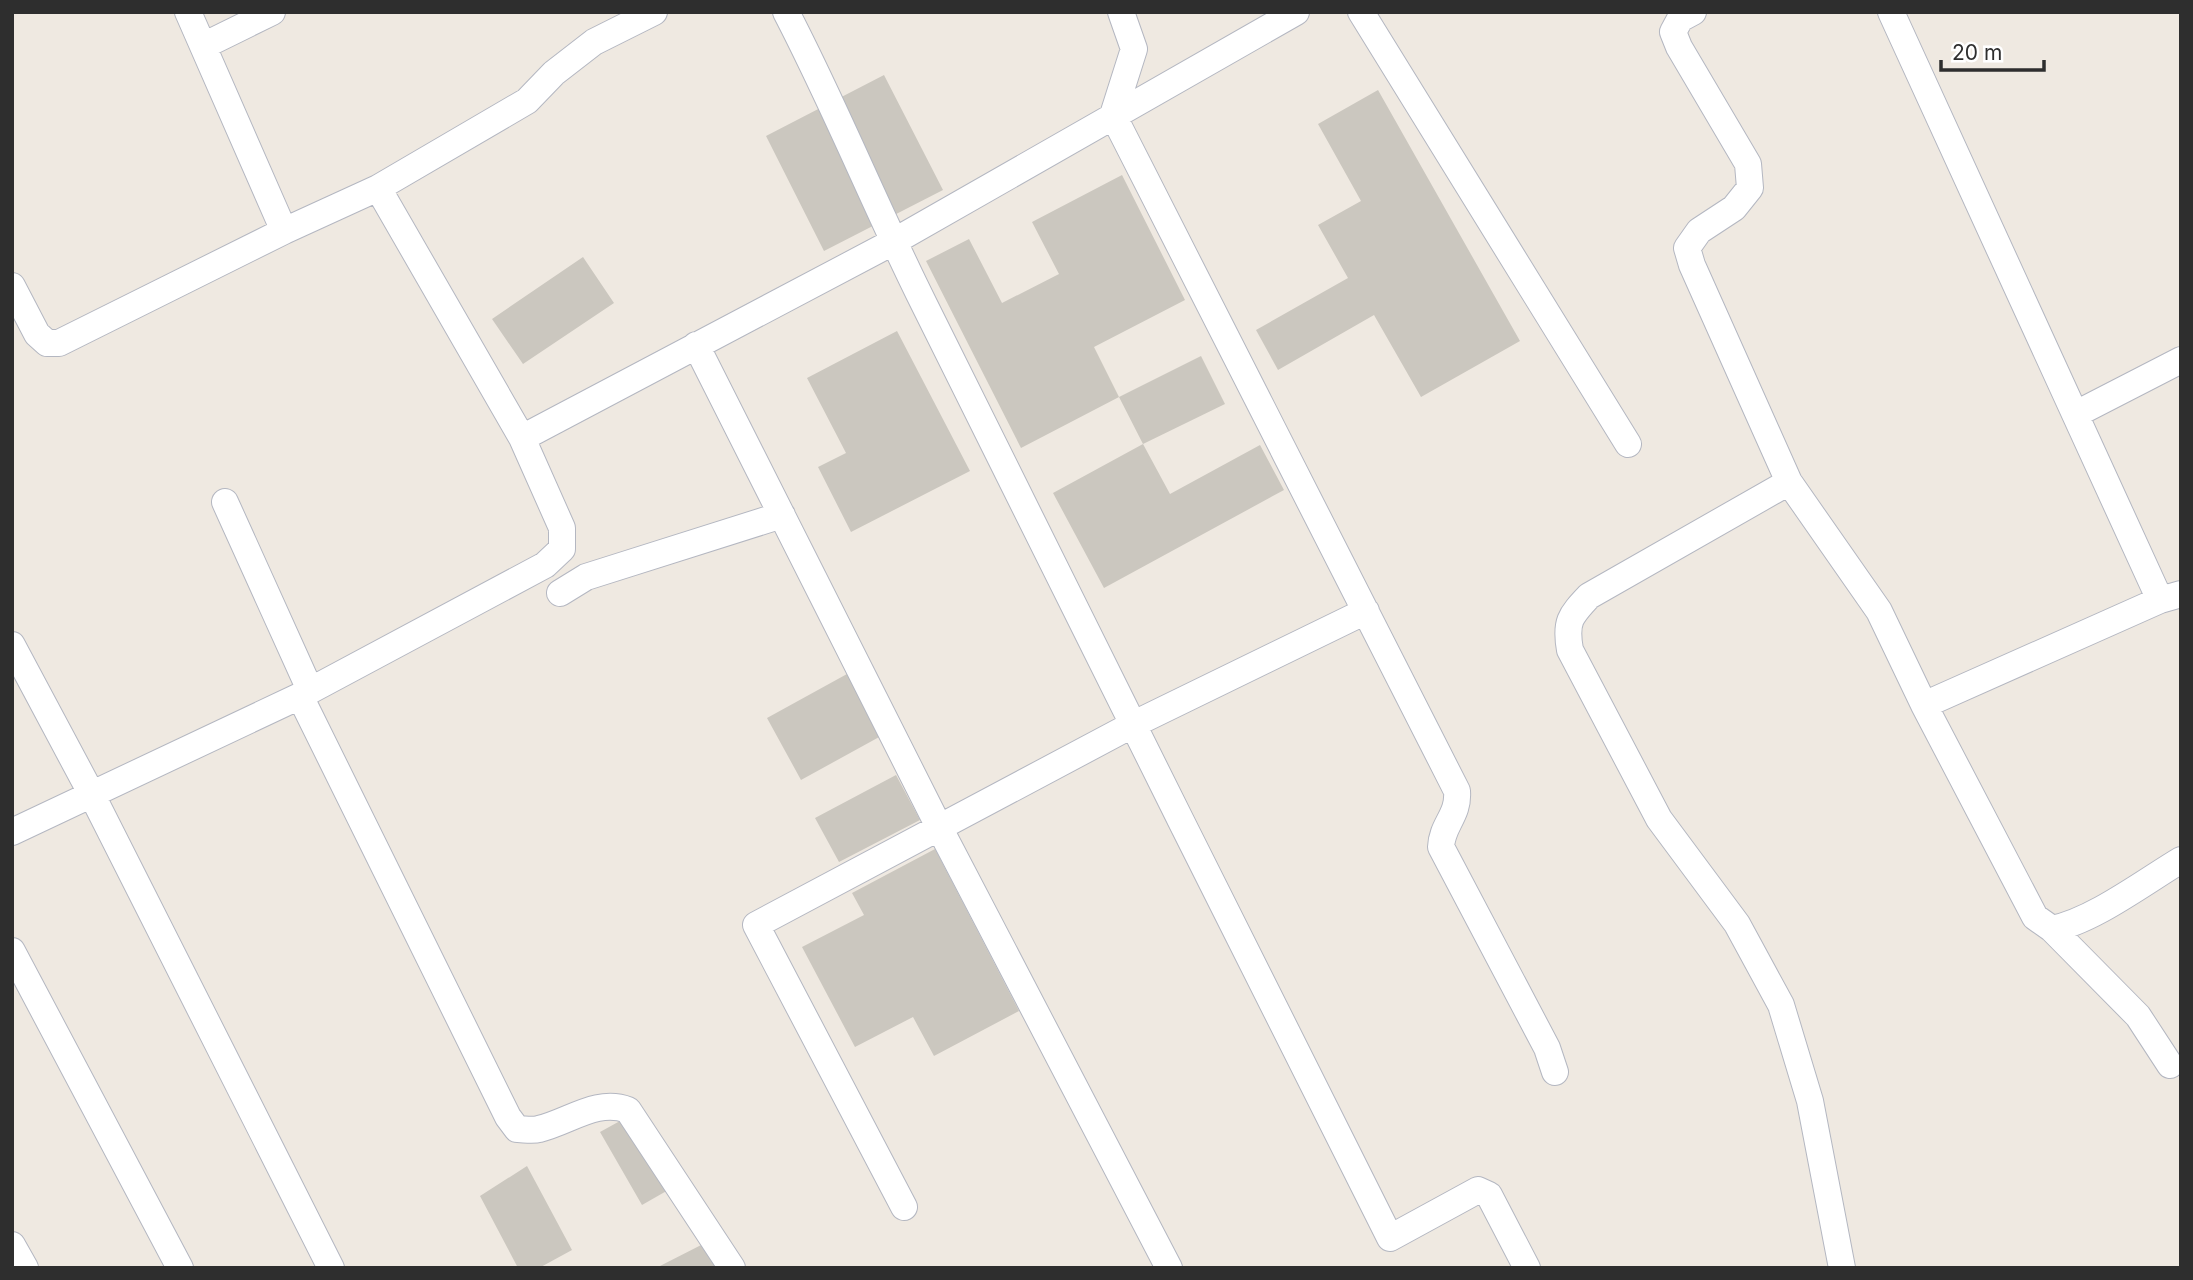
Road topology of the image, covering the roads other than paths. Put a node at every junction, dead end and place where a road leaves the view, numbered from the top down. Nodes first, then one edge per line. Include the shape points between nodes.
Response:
1 (188, 12) edge
2 (272, 12) edge
3 (654, 12) edge
4 (786, 12) edge
5 (1121, 12) edge
6 (1296, 12) edge
7 (1361, 12) edge
8 (1693, 12) edge
9 (1891, 12) edge
10 (203, 46) junction
11 (1113, 115) junction
12 (378, 188) junction
13 (284, 231) junction
14 (893, 242) junction
15 (12, 286) edge
16 (696, 345) junction
17 (2181, 360) edge
18 (2076, 414) junction
19 (522, 439) junction
20 (1628, 444) dead end
21 (1789, 482) junction
22 (225, 502) dead end
23 (782, 515) junction
24 (560, 593) dead end
25 (2171, 597) edge
26 (1366, 611) junction
27 (12, 645) edge
28 (305, 693) junction
29 (1924, 705) junction
30 (1132, 725) junction
31 (92, 795) junction
32 (939, 828) junction
33 (12, 832) edge
34 (2181, 860) edge
35 (2052, 929) junction
36 (12, 951) edge
37 (2170, 1065) dead end
38 (1555, 1072) dead end
39 (904, 1207) dead end
40 (12, 1245) edge
41 (25, 1268) edge
42 (180, 1268) edge
43 (331, 1268) edge
44 (732, 1268) edge
45 (1169, 1268) edge
46 (1527, 1268) edge
47 (1842, 1268) edge

1 - 10 street
2 - 10 street
3 - 12 street via 594,42 520,106
4 - 14 street
5 - 11 street via 1134,49
6 - 11 street
7 - 20 street
8 - 21 street via 1680,19 1673,32 1748,164 1751,188 1734,208 1699,231 1687,248
9 - 18 street
10 - 13 street
11 - 14 street
11 - 26 street
12 - 13 street
12 - 19 street
13 - 15 street via 59,343 47,343 37,334
14 - 16 street
14 - 30 street
16 - 19 street
16 - 23 street
17 - 18 street
18 - 25 street
19 - 28 street via 562,528 562,549 545,565
21 - 29 street via 1879,611
21 - 47 street via 1589,596 1566,627 1570,650 1659,819 1737,924 1782,1005 1810,1101
22 - 28 street
23 - 24 street via 586,577
23 - 32 street
25 - 29 street
26 - 30 street
26 - 38 street via 1457,791 1458,805 1441,833 1441,847 1547,1048
27 - 31 street
28 - 31 street
28 - 44 street via 508,1117 517,1129 537,1140 602,1106 628,1110
29 - 35 street via 2035,917
30 - 32 street
30 - 46 street via 1390,1238 1478,1190 1489,1195
31 - 33 street
31 - 43 street
32 - 39 street via 756,925
32 - 45 street
34 - 35 street via 2089,915
35 - 37 street via 2138,1016
36 - 42 street
40 - 41 street

